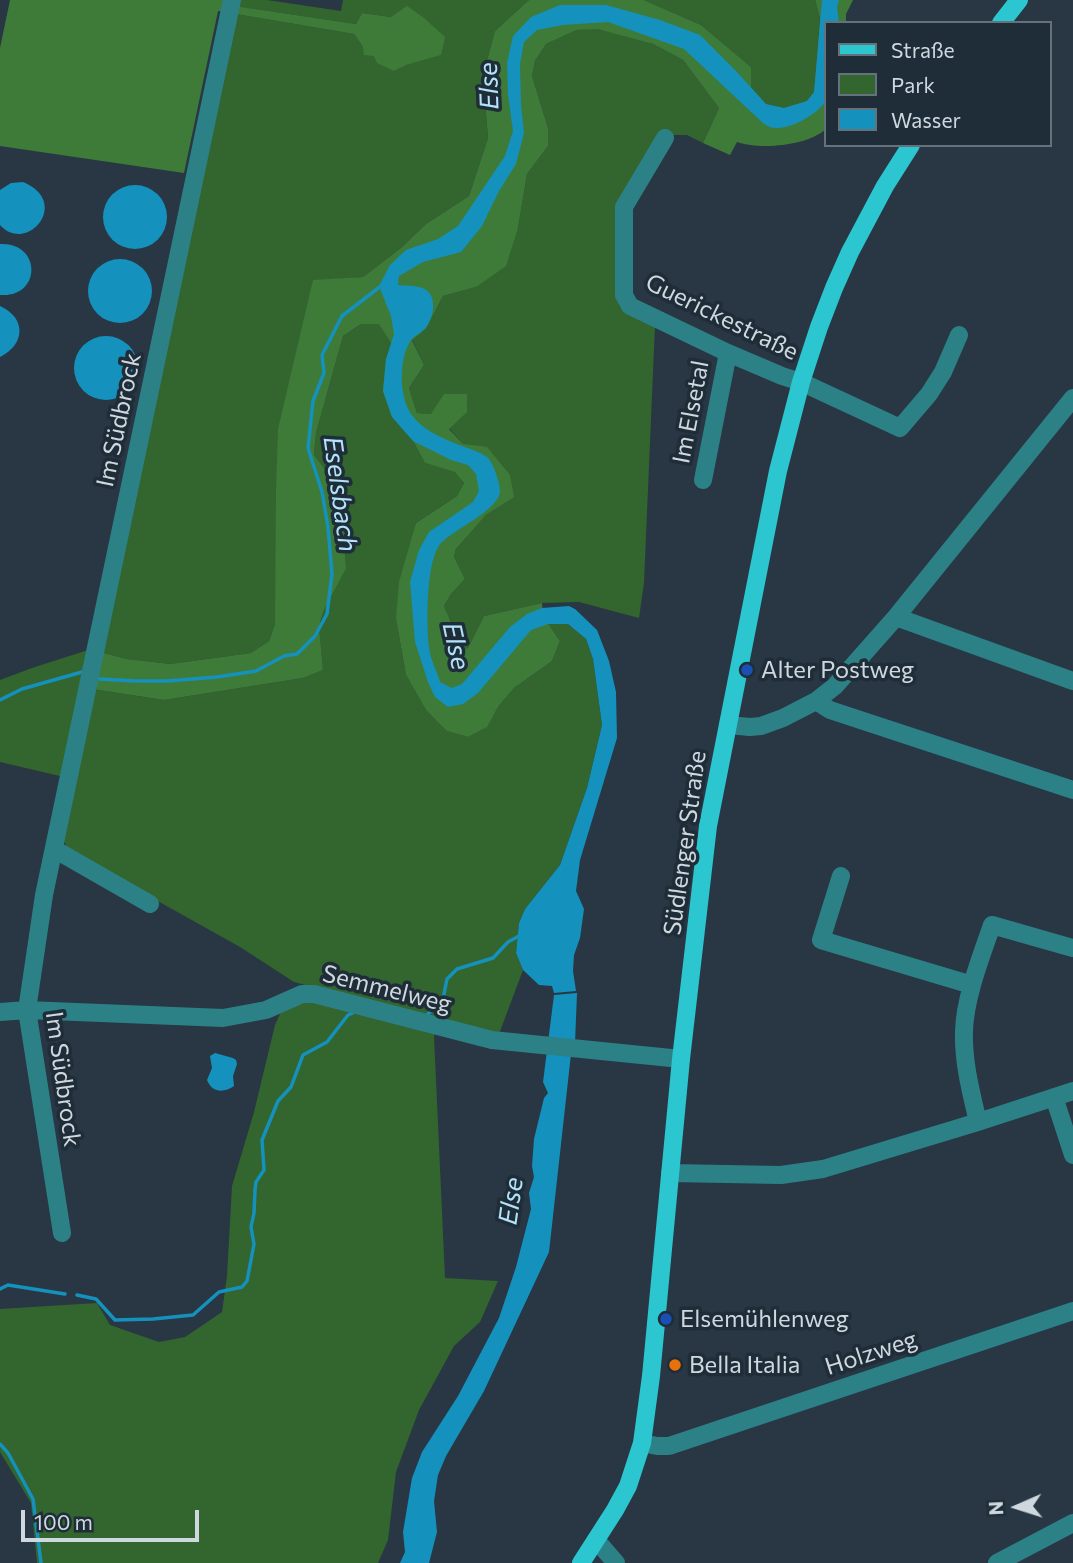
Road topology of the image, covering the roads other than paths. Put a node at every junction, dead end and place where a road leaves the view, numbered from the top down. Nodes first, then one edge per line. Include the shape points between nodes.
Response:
1 (232, 0) edge
2 (1019, 0) edge
3 (1003, 21) edge
4 (665, 138) dead end
5 (910, 147) edge
6 (959, 335) dead end
7 (728, 353) junction
8 (801, 382) junction
9 (1073, 398) edge
10 (703, 480) dead end
11 (896, 618) junction
12 (1073, 681) edge
13 (816, 701) junction
14 (728, 725) junction
15 (1073, 790) edge
16 (54, 849) junction
17 (841, 876) dead end
18 (150, 904) dead end
19 (1073, 948) edge
20 (972, 985) junction
21 (27, 1010) junction
22 (0, 1012) edge
23 (681, 1059) junction
24 (1073, 1091) edge
25 (1054, 1097) junction
26 (978, 1122) junction
27 (1073, 1155) edge
28 (670, 1173) junction
29 (62, 1233) dead end
30 (1073, 1311) edge
31 (642, 1444) junction
32 (1073, 1523) edge
33 (596, 1540) junction
34 (581, 1563) edge
35 (616, 1563) edge
36 (997, 1563) edge

1 - 16 street, Im Südbrock
2 - 3 main road
4 - 7 street, Guerickestraße via 624,206 624,295 630,306
5 - 8 main road, Südlenger Straße via 850,252
6 - 8 street, Guerickestraße via 943,372 900,428
7 - 8 street, Guerickestraße
7 - 10 street, Im Elsetal
8 - 14 main road, Südlenger Straße via 778,471
9 - 11 street
11 - 12 street
11 - 13 street
13 - 14 street via 761,726
13 - 15 street via 830,710
14 - 23 main road, Südlenger Straße via 708,826
16 - 18 street
16 - 21 street, Im Südbrock
17 - 20 street via 821,940
19 - 20 street via 992,925
20 - 26 street via 964,1030 967,1076
21 - 22 street, Semmelweg
21 - 23 street, Semmelweg via 223,1018 314,994 492,1040
21 - 29 street, Im Südbrock
23 - 28 main road, Südlenger Straße
24 - 25 street
25 - 26 street
25 - 27 street
26 - 28 street via 801,1173
28 - 31 main road, Südlenger Straße
30 - 31 street, Holzweg via 669,1446
31 - 33 main road, Südlenger Straße via 628,1486
32 - 36 street
33 - 34 main road, Südlenger Straße
33 - 35 street

